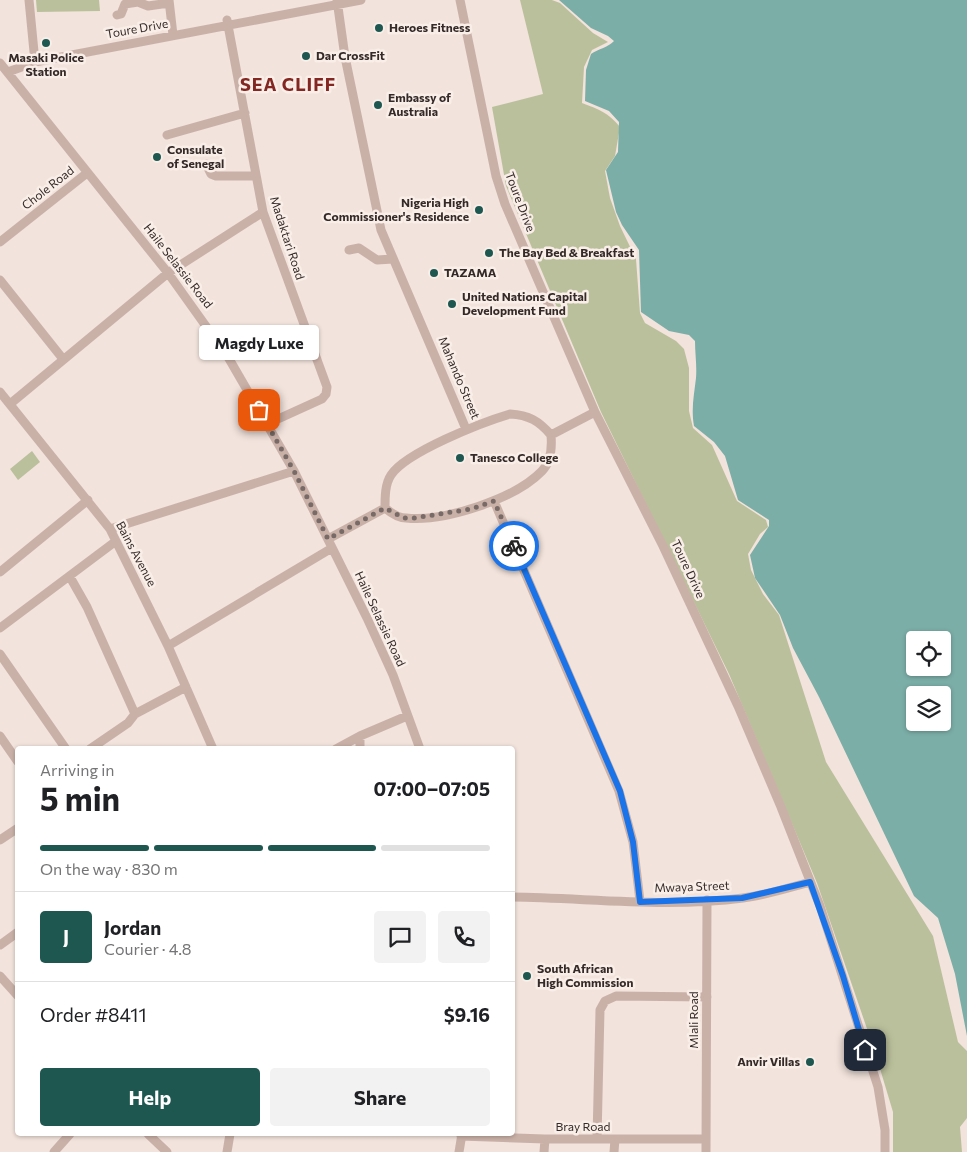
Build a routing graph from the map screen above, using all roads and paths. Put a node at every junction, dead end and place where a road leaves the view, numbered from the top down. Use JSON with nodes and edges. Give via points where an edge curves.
{"nodes":[{"id":1,"x":29,"y":0,"type":"edge"},
{"id":2,"x":361,"y":0,"type":"edge"},
{"id":3,"x":460,"y":0,"type":"edge"},
{"id":4,"x":169,"y":1,"type":"edge"},
{"id":5,"x":337,"y":2,"type":"edge"},
{"id":6,"x":117,"y":15,"type":"dead end"},
{"id":7,"x":228,"y":23,"type":"junction"},
{"id":8,"x":172,"y":35,"type":"junction"},
{"id":9,"x":35,"y":62,"type":"junction"},
{"id":10,"x":0,"y":63,"type":"edge"},
{"id":11,"x":8,"y":72,"type":"junction"},
{"id":12,"x":244,"y":113,"type":"junction"},
{"id":13,"x":167,"y":135,"type":"dead end"},
{"id":14,"x":206,"y":164,"type":"dead end"},
{"id":15,"x":87,"y":173,"type":"junction"},
{"id":16,"x":256,"y":176,"type":"junction"},
{"id":17,"x":263,"y":212,"type":"junction"},
{"id":18,"x":0,"y":242,"type":"edge"},
{"id":19,"x":349,"y":250,"type":"dead end"},
{"id":20,"x":393,"y":259,"type":"junction"},
{"id":21,"x":168,"y":273,"type":"junction"},
{"id":22,"x":0,"y":280,"type":"edge"},
{"id":23,"x":63,"y":359,"type":"junction"},
{"id":24,"x":0,"y":392,"type":"edge"},
{"id":25,"x":10,"y":404,"type":"junction"},
{"id":26,"x":596,"y":412,"type":"junction"},
{"id":27,"x":267,"y":424,"type":"junction"},
{"id":28,"x":466,"y":429,"type":"junction"},
{"id":29,"x":551,"y":435,"type":"junction"},
{"id":30,"x":294,"y":471,"type":"junction"},
{"id":31,"x":88,"y":500,"type":"junction"},
{"id":32,"x":494,"y":501,"type":"junction"},
{"id":33,"x":385,"y":508,"type":"junction"},
{"id":34,"x":110,"y":529,"type":"junction"},
{"id":35,"x":116,"y":541,"type":"junction"},
{"id":36,"x":330,"y":543,"type":"junction"},
{"id":37,"x":0,"y":572,"type":"edge"},
{"id":38,"x":70,"y":577,"type":"junction"},
{"id":39,"x":0,"y":628,"type":"edge"},
{"id":40,"x":168,"y":646,"type":"junction"},
{"id":41,"x":0,"y":654,"type":"edge"},
{"id":42,"x":186,"y":688,"type":"junction"},
{"id":43,"x":135,"y":714,"type":"junction"},
{"id":44,"x":407,"y":716,"type":"junction"},
{"id":45,"x":0,"y":736,"type":"edge"},
{"id":46,"x":360,"y":736,"type":"junction"},
{"id":47,"x":64,"y":746,"type":"edge"},
{"id":48,"x":94,"y":746,"type":"edge"},
{"id":49,"x":212,"y":746,"type":"edge"},
{"id":50,"x":342,"y":746,"type":"edge"},
{"id":51,"x":360,"y":746,"type":"edge"},
{"id":52,"x":419,"y":746,"type":"edge"},
{"id":53,"x":15,"y":758,"type":"edge"},
{"id":54,"x":15,"y":830,"type":"edge"},
{"id":55,"x":0,"y":840,"type":"edge"},
{"id":56,"x":810,"y":882,"type":"junction"},
{"id":57,"x":515,"y":897,"type":"edge"},
{"id":58,"x":707,"y":900,"type":"junction"},
{"id":59,"x":640,"y":902,"type":"junction"},
{"id":60,"x":15,"y":934,"type":"edge"},
{"id":61,"x":0,"y":945,"type":"edge"},
{"id":62,"x":0,"y":976,"type":"edge"},
{"id":63,"x":15,"y":993,"type":"edge"},
{"id":64,"x":707,"y":997,"type":"junction"},
{"id":65,"x":68,"y":1136,"type":"edge"},
{"id":66,"x":150,"y":1136,"type":"edge"},
{"id":67,"x":230,"y":1136,"type":"edge"},
{"id":68,"x":462,"y":1136,"type":"edge"},
{"id":69,"x":482,"y":1136,"type":"edge"},
{"id":70,"x":544,"y":1139,"type":"junction"},
{"id":71,"x":597,"y":1139,"type":"junction"},
{"id":72,"x":615,"y":1139,"type":"junction"},
{"id":73,"x":705,"y":1139,"type":"junction"},
{"id":74,"x":54,"y":1152,"type":"edge"},
{"id":75,"x":167,"y":1152,"type":"edge"},
{"id":76,"x":227,"y":1152,"type":"edge"},
{"id":77,"x":459,"y":1152,"type":"edge"},
{"id":78,"x":544,"y":1152,"type":"edge"},
{"id":79,"x":614,"y":1152,"type":"edge"},
{"id":80,"x":706,"y":1152,"type":"edge"},
{"id":81,"x":885,"y":1152,"type":"edge"}],
"edges":[{"from":1,"to":9,"type":"street"},
{"from":2,"to":5,"type":"street","name":"Toure Drive"},
{"from":3,"to":26,"type":"street","name":"Toure Drive","via":[[496,176],[505,204]]},
{"from":4,"to":6,"type":"street","via":[[148,6],[130,2],[123,5],[121,14]]},
{"from":4,"to":8,"type":"street"},
{"from":5,"to":7,"type":"street","name":"Toure Drive"},
{"from":5,"to":20,"type":"street","name":"Mahando Street","via":[[377,214]]},
{"from":7,"to":8,"type":"street","name":"Toure Drive"},
{"from":7,"to":12,"type":"street","name":"Madaktari Road"},
{"from":8,"to":9,"type":"street","name":"Toure Drive"},
{"from":9,"to":11,"type":"street","name":"Toure Drive"},
{"from":10,"to":11,"type":"street","name":"Haile Selassie Road"},
{"from":11,"to":15,"type":"street","name":"Haile Selassie Road"},
{"from":12,"to":13,"type":"street"},
{"from":12,"to":16,"type":"street","name":"Madaktari Road"},
{"from":14,"to":16,"type":"street","via":[[211,174],[216,176]]},
{"from":15,"to":18,"type":"street","name":"Chole Road"},
{"from":15,"to":21,"type":"street","name":"Haile Selassie Road"},
{"from":16,"to":17,"type":"street","name":"Madaktari Road"},
{"from":17,"to":21,"type":"street"},
{"from":17,"to":27,"type":"street","name":"Madaktari Road","via":[[327,390],[322,399]]},
{"from":19,"to":20,"type":"street","via":[[359,248],[377,260]]},
{"from":20,"to":28,"type":"street","name":"Mahando Street"},
{"from":21,"to":23,"type":"street"},
{"from":21,"to":27,"type":"street","name":"Haile Selassie Road","via":[[225,352]]},
{"from":22,"to":23,"type":"street"},
{"from":23,"to":25,"type":"street"},
{"from":24,"to":25,"type":"street","name":"Bains Avenue"},
{"from":25,"to":31,"type":"street","name":"Bains Avenue"},
{"from":26,"to":29,"type":"street"},
{"from":26,"to":56,"type":"street","name":"Toure Drive","via":[[738,706]]},
{"from":27,"to":30,"type":"street","name":"Haile Selassie Road"},
{"from":28,"to":29,"type":"street","name":"Mahando Street","via":[[510,414],[522,414],[538,421]]},
{"from":28,"to":33,"type":"street","via":[[392,474],[386,488]]},
{"from":29,"to":32,"type":"street","via":[[551,451],[543,470]]},
{"from":30,"to":34,"type":"street"},
{"from":30,"to":36,"type":"street","name":"Haile Selassie Road"},
{"from":31,"to":34,"type":"street","name":"Bains Avenue"},
{"from":31,"to":37,"type":"street"},
{"from":32,"to":33,"type":"street","via":[[471,509],[414,518],[404,518]]},
{"from":32,"to":59,"type":"street","via":[[620,791],[633,842]]},
{"from":33,"to":36,"type":"street"},
{"from":34,"to":35,"type":"street","name":"Bains Avenue"},
{"from":35,"to":38,"type":"street"},
{"from":35,"to":40,"type":"street","name":"Bains Avenue"},
{"from":36,"to":40,"type":"street"},
{"from":36,"to":44,"type":"street","name":"Haile Selassie Road","via":[[386,658]]},
{"from":38,"to":39,"type":"street"},
{"from":38,"to":43,"type":"street","via":[[87,606]]},
{"from":40,"to":42,"type":"street","name":"Bains Avenue"},
{"from":41,"to":47,"type":"street"},
{"from":42,"to":43,"type":"street"},
{"from":42,"to":49,"type":"street","name":"Bains Avenue"},
{"from":43,"to":48,"type":"street","via":[[128,723]]},
{"from":44,"to":46,"type":"street"},
{"from":44,"to":52,"type":"street","name":"Haile Selassie Road"},
{"from":45,"to":53,"type":"street"},
{"from":46,"to":50,"type":"street"},
{"from":46,"to":51,"type":"street"},
{"from":54,"to":55,"type":"street"},
{"from":56,"to":58,"type":"street","name":"Mwaya Street","via":[[742,898]]},
{"from":56,"to":81,"type":"street","name":"Toure Drive","via":[[878,1087]]},
{"from":57,"to":59,"type":"street","name":"Mwaya Street"},
{"from":58,"to":59,"type":"street","name":"Mwaya Street"},
{"from":58,"to":64,"type":"street","name":"Mlali Road"},
{"from":60,"to":61,"type":"street"},
{"from":62,"to":63,"type":"street"},
{"from":64,"to":71,"type":"street","via":[[616,996],[606,1001],[600,1010]]},
{"from":64,"to":73,"type":"street","name":"Mlali Road"},
{"from":65,"to":74,"type":"street"},
{"from":66,"to":75,"type":"street"},
{"from":67,"to":76,"type":"street"},
{"from":68,"to":77,"type":"street"},
{"from":69,"to":70,"type":"street","name":"Bray Road"},
{"from":70,"to":71,"type":"street","name":"Bray Road"},
{"from":70,"to":78,"type":"street"},
{"from":71,"to":72,"type":"street","name":"Bray Road"},
{"from":72,"to":73,"type":"street","name":"Bray Road"},
{"from":72,"to":79,"type":"street"},
{"from":73,"to":80,"type":"street","name":"Mlali Road"}]}
